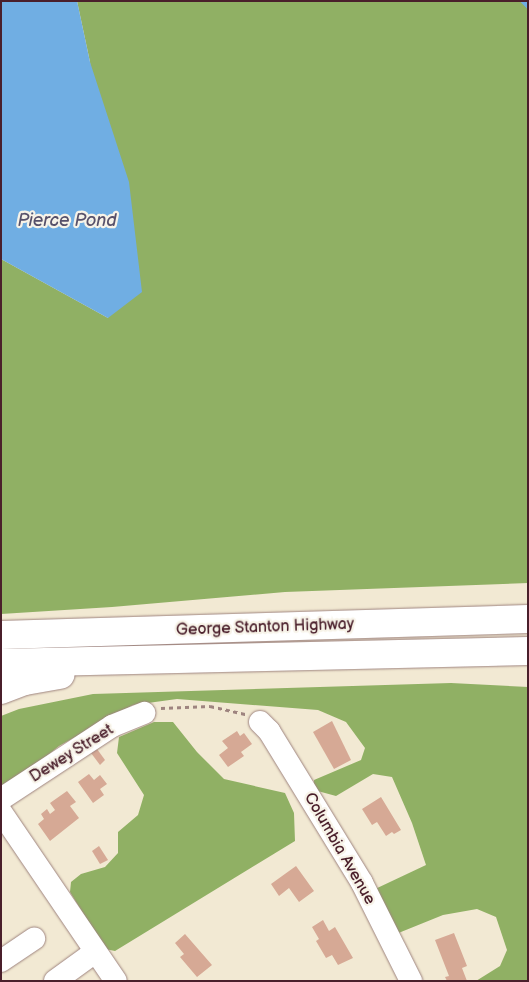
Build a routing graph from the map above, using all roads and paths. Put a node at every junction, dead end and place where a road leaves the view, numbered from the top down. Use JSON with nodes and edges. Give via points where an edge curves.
{"nodes":[{"id":1,"x":528,"y":619,"type":"edge"},
{"id":2,"x":1,"y":635,"type":"edge"},
{"id":3,"x":528,"y":651,"type":"edge"},
{"id":4,"x":232,"y":657,"type":"junction"},
{"id":5,"x":1,"y":663,"type":"edge"},
{"id":6,"x":1,"y":690,"type":"edge"},
{"id":7,"x":145,"y":713,"type":"joint"},
{"id":8,"x":260,"y":722,"type":"joint"},
{"id":9,"x":1,"y":799,"type":"edge"},
{"id":10,"x":1,"y":812,"type":"edge"},
{"id":11,"x":34,"y":939,"type":"dead end"},
{"id":12,"x":95,"y":952,"type":"junction"},
{"id":13,"x":1,"y":961,"type":"edge"},
{"id":14,"x":55,"y":981,"type":"edge"},
{"id":15,"x":116,"y":981,"type":"edge"},
{"id":16,"x":410,"y":981,"type":"edge"}],
"edges":[{"from":1,"to":2,"type":"highway","name":"George Stanton Highway"},
{"from":3,"to":4,"type":"highway","name":"George Stanton Highway"},
{"from":4,"to":5,"type":"highway","name":"George Stanton Highway"},
{"from":4,"to":6,"type":"highway","via":[[46,676]]},
{"from":7,"to":8,"type":"path","via":[[170,706],[218,707],[237,710]]},
{"from":7,"to":9,"type":"street","name":"Dewey Street","via":[[112,726]]},
{"from":8,"to":16,"type":"street","name":"Columbia Avenue","via":[[269,731],[362,884]]},
{"from":10,"to":12,"type":"street"},
{"from":11,"to":13,"type":"street"},
{"from":12,"to":14,"type":"street"},
{"from":12,"to":15,"type":"street"}]}
